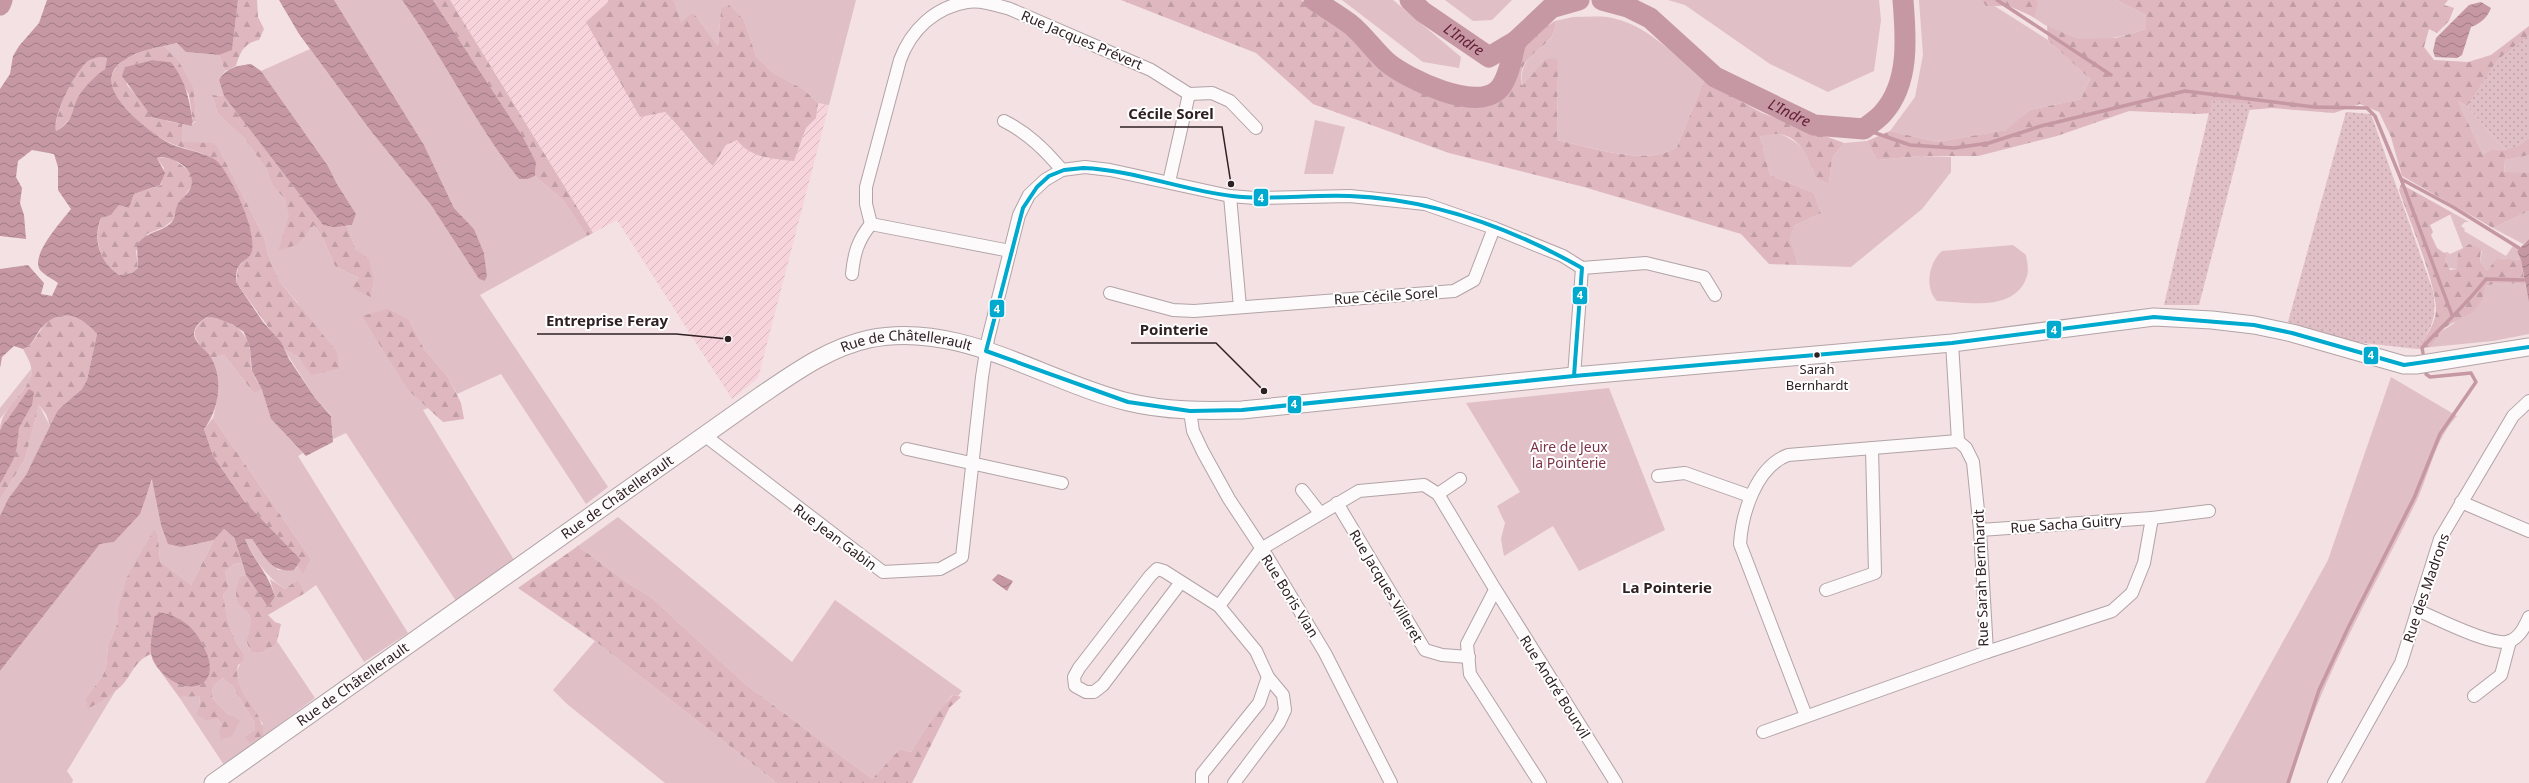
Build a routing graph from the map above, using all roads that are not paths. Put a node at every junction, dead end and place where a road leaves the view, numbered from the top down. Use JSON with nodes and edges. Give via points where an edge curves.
{"nodes":[{"id":1,"x":1189,"y":94,"type":"junction"},
{"id":2,"x":1004,"y":121,"type":"dead end"},
{"id":3,"x":1256,"y":128,"type":"dead end"},
{"id":4,"x":1062,"y":170,"type":"junction"},
{"id":5,"x":1169,"y":182,"type":"junction"},
{"id":6,"x":1230,"y":196,"type":"junction"},
{"id":7,"x":871,"y":224,"type":"junction"},
{"id":8,"x":1494,"y":228,"type":"junction"},
{"id":9,"x":1010,"y":250,"type":"junction"},
{"id":10,"x":1582,"y":268,"type":"junction"},
{"id":11,"x":852,"y":274,"type":"dead end"},
{"id":12,"x":1110,"y":293,"type":"dead end"},
{"id":13,"x":1715,"y":295,"type":"dead end"},
{"id":14,"x":1240,"y":307,"type":"junction"},
{"id":15,"x":1952,"y":343,"type":"junction"},
{"id":16,"x":2529,"y":347,"type":"edge"},
{"id":17,"x":986,"y":351,"type":"junction"},
{"id":18,"x":1574,"y":376,"type":"junction"},
{"id":19,"x":2528,"y":403,"type":"edge"},
{"id":20,"x":1190,"y":411,"type":"junction"},
{"id":21,"x":704,"y":435,"type":"junction"},
{"id":22,"x":1958,"y":441,"type":"junction"},
{"id":23,"x":1872,"y":448,"type":"junction"},
{"id":24,"x":908,"y":449,"type":"dead end"},
{"id":25,"x":972,"y":462,"type":"junction"},
{"id":26,"x":1658,"y":476,"type":"dead end"},
{"id":27,"x":1460,"y":479,"type":"dead end"},
{"id":28,"x":1062,"y":483,"type":"dead end"},
{"id":29,"x":1302,"y":490,"type":"dead end"},
{"id":30,"x":1438,"y":494,"type":"junction"},
{"id":31,"x":1750,"y":496,"type":"junction"},
{"id":32,"x":2461,"y":502,"type":"junction"},
{"id":33,"x":1338,"y":503,"type":"junction"},
{"id":34,"x":2209,"y":511,"type":"dead end"},
{"id":35,"x":1320,"y":513,"type":"junction"},
{"id":36,"x":2152,"y":518,"type":"junction"},
{"id":37,"x":1980,"y":530,"type":"junction"},
{"id":38,"x":2529,"y":531,"type":"edge"},
{"id":39,"x":1261,"y":549,"type":"junction"},
{"id":40,"x":1181,"y":582,"type":"junction"},
{"id":41,"x":1495,"y":590,"type":"junction"},
{"id":42,"x":1826,"y":590,"type":"dead end"},
{"id":43,"x":1219,"y":606,"type":"junction"},
{"id":44,"x":2418,"y":610,"type":"junction"},
{"id":45,"x":2529,"y":617,"type":"edge"},
{"id":46,"x":2510,"y":641,"type":"junction"},
{"id":47,"x":1987,"y":652,"type":"junction"},
{"id":48,"x":1469,"y":657,"type":"junction"},
{"id":49,"x":1268,"y":677,"type":"junction"},
{"id":50,"x":2474,"y":696,"type":"dead end"},
{"id":51,"x":1806,"y":716,"type":"junction"},
{"id":52,"x":1763,"y":732,"type":"dead end"},
{"id":53,"x":213,"y":783,"type":"edge"},
{"id":54,"x":1202,"y":783,"type":"edge"},
{"id":55,"x":1234,"y":783,"type":"edge"},
{"id":56,"x":1391,"y":783,"type":"edge"},
{"id":57,"x":1540,"y":783,"type":"edge"},
{"id":58,"x":1616,"y":783,"type":"edge"},
{"id":59,"x":2334,"y":783,"type":"edge"}],
"edges":[{"from":1,"to":3,"type":"street","via":[[1212,93],[1230,101]]},
{"from":1,"to":5,"type":"street"},
{"from":1,"to":7,"type":"street","name":"Rue Jacques Prévert","via":[[1151,70],[1010,9],[989,3],[967,2],[949,9],[918,27],[907,41],[900,60],[866,187],[866,204]]},
{"from":2,"to":4,"type":"street","via":[[1019,129],[1046,151]]},
{"from":4,"to":5,"type":"street","via":[[1085,167]]},
{"from":4,"to":9,"type":"street","name":"Rue Jean Gabin","via":[[1044,180],[1029,195],[1019,215]]},
{"from":5,"to":6,"type":"street"},
{"from":6,"to":8,"type":"street","via":[[1350,196],[1389,199],[1425,204]]},
{"from":6,"to":14,"type":"street"},
{"from":7,"to":9,"type":"street"},
{"from":7,"to":11,"type":"street","via":[[860,237],[854,253]]},
{"from":8,"to":10,"type":"street","via":[[1563,256]]},
{"from":8,"to":14,"type":"street","name":"Rue Cécile Sorel","via":[[1474,280],[1454,291]]},
{"from":9,"to":17,"type":"street","name":"Rue Jean Gabin"},
{"from":10,"to":13,"type":"street","via":[[1646,263],[1704,277]]},
{"from":10,"to":18,"type":"street"},
{"from":12,"to":14,"type":"street","name":"Rue Cécile Sorel","via":[[1173,310]]},
{"from":15,"to":16,"type":"main road","name":"Rue de Châtellerault","via":[[2154,317],[2205,319],[2254,325],[2416,365]]},
{"from":15,"to":18,"type":"main road","name":"Rue de Châtellerault"},
{"from":15,"to":22,"type":"street"},
{"from":17,"to":20,"type":"main road","name":"Rue de Châtellerault","via":[[1128,402]]},
{"from":17,"to":21,"type":"main road","name":"Rue de Châtellerault","via":[[921,336],[870,339],[845,346],[798,371]]},
{"from":17,"to":25,"type":"street","name":"Rue Jean Gabin"},
{"from":18,"to":20,"type":"main road","name":"Rue de Châtellerault","via":[[1242,410]]},
{"from":19,"to":32,"type":"street","name":"Rue des Madrons","via":[[2513,416]]},
{"from":20,"to":39,"type":"street","name":"Rue Boris Vian","via":[[1193,431]]},
{"from":21,"to":25,"type":"street","name":"Rue Jean Gabin","via":[[883,572],[940,569],[962,557]]},
{"from":21,"to":53,"type":"main road","name":"Rue de Châtellerault"},
{"from":22,"to":23,"type":"street"},
{"from":22,"to":37,"type":"street","name":"Rue Sarah Bernhardt","via":[[1966,448],[1973,462]]},
{"from":23,"to":31,"type":"street","via":[[1788,455],[1776,459]]},
{"from":23,"to":42,"type":"street","via":[[1875,573]]},
{"from":24,"to":25,"type":"street"},
{"from":25,"to":28,"type":"street"},
{"from":26,"to":31,"type":"street","via":[[1686,473]]},
{"from":27,"to":30,"type":"street"},
{"from":29,"to":35,"type":"street"},
{"from":30,"to":33,"type":"street","via":[[1424,485],[1366,490],[1359,491]]},
{"from":30,"to":41,"type":"street","name":"Rue André Bourvil"},
{"from":31,"to":51,"type":"street","via":[[1742,524],[1740,544]]},
{"from":32,"to":38,"type":"street"},
{"from":32,"to":44,"type":"street","name":"Rue des Madrons","via":[[2440,539]]},
{"from":33,"to":35,"type":"street"},
{"from":33,"to":48,"type":"street","name":"Rue Jacques Villeret","via":[[1425,650],[1442,655]]},
{"from":34,"to":36,"type":"street","name":"Rue Sacha Guitry"},
{"from":35,"to":39,"type":"street"},
{"from":36,"to":37,"type":"street","name":"Rue Sacha Guitry"},
{"from":36,"to":47,"type":"street","via":[[2144,563],[2132,593],[2112,611]]},
{"from":37,"to":47,"type":"street","name":"Rue Sarah Bernhardt"},
{"from":39,"to":43,"type":"street"},
{"from":39,"to":56,"type":"street","name":"Rue Boris Vian","via":[[1325,653]]},
{"from":40,"to":40,"type":"street","via":[[1157,569],[1079,668],[1074,677],[1075,686],[1086,692],[1094,692],[1103,685]]},
{"from":40,"to":43,"type":"street"},
{"from":41,"to":48,"type":"street","via":[[1467,644]]},
{"from":41,"to":58,"type":"street","name":"Rue André Bourvil"},
{"from":43,"to":49,"type":"street","via":[[1256,651]]},
{"from":44,"to":46,"type":"street","via":[[2493,641]]},
{"from":44,"to":59,"type":"street","name":"Rue des Madrons","via":[[2401,663]]},
{"from":45,"to":46,"type":"street","via":[[2522,632]]},
{"from":46,"to":50,"type":"street","via":[[2501,675]]},
{"from":47,"to":51,"type":"street","name":"Rue Sarah Bernhardt"},
{"from":48,"to":57,"type":"street","via":[[1470,674]]},
{"from":49,"to":54,"type":"street","via":[[1259,703],[1202,774]]},
{"from":49,"to":55,"type":"street","via":[[1283,695],[1284,710],[1279,723]]},
{"from":51,"to":52,"type":"street","name":"Rue Sarah Bernhardt"}]}
